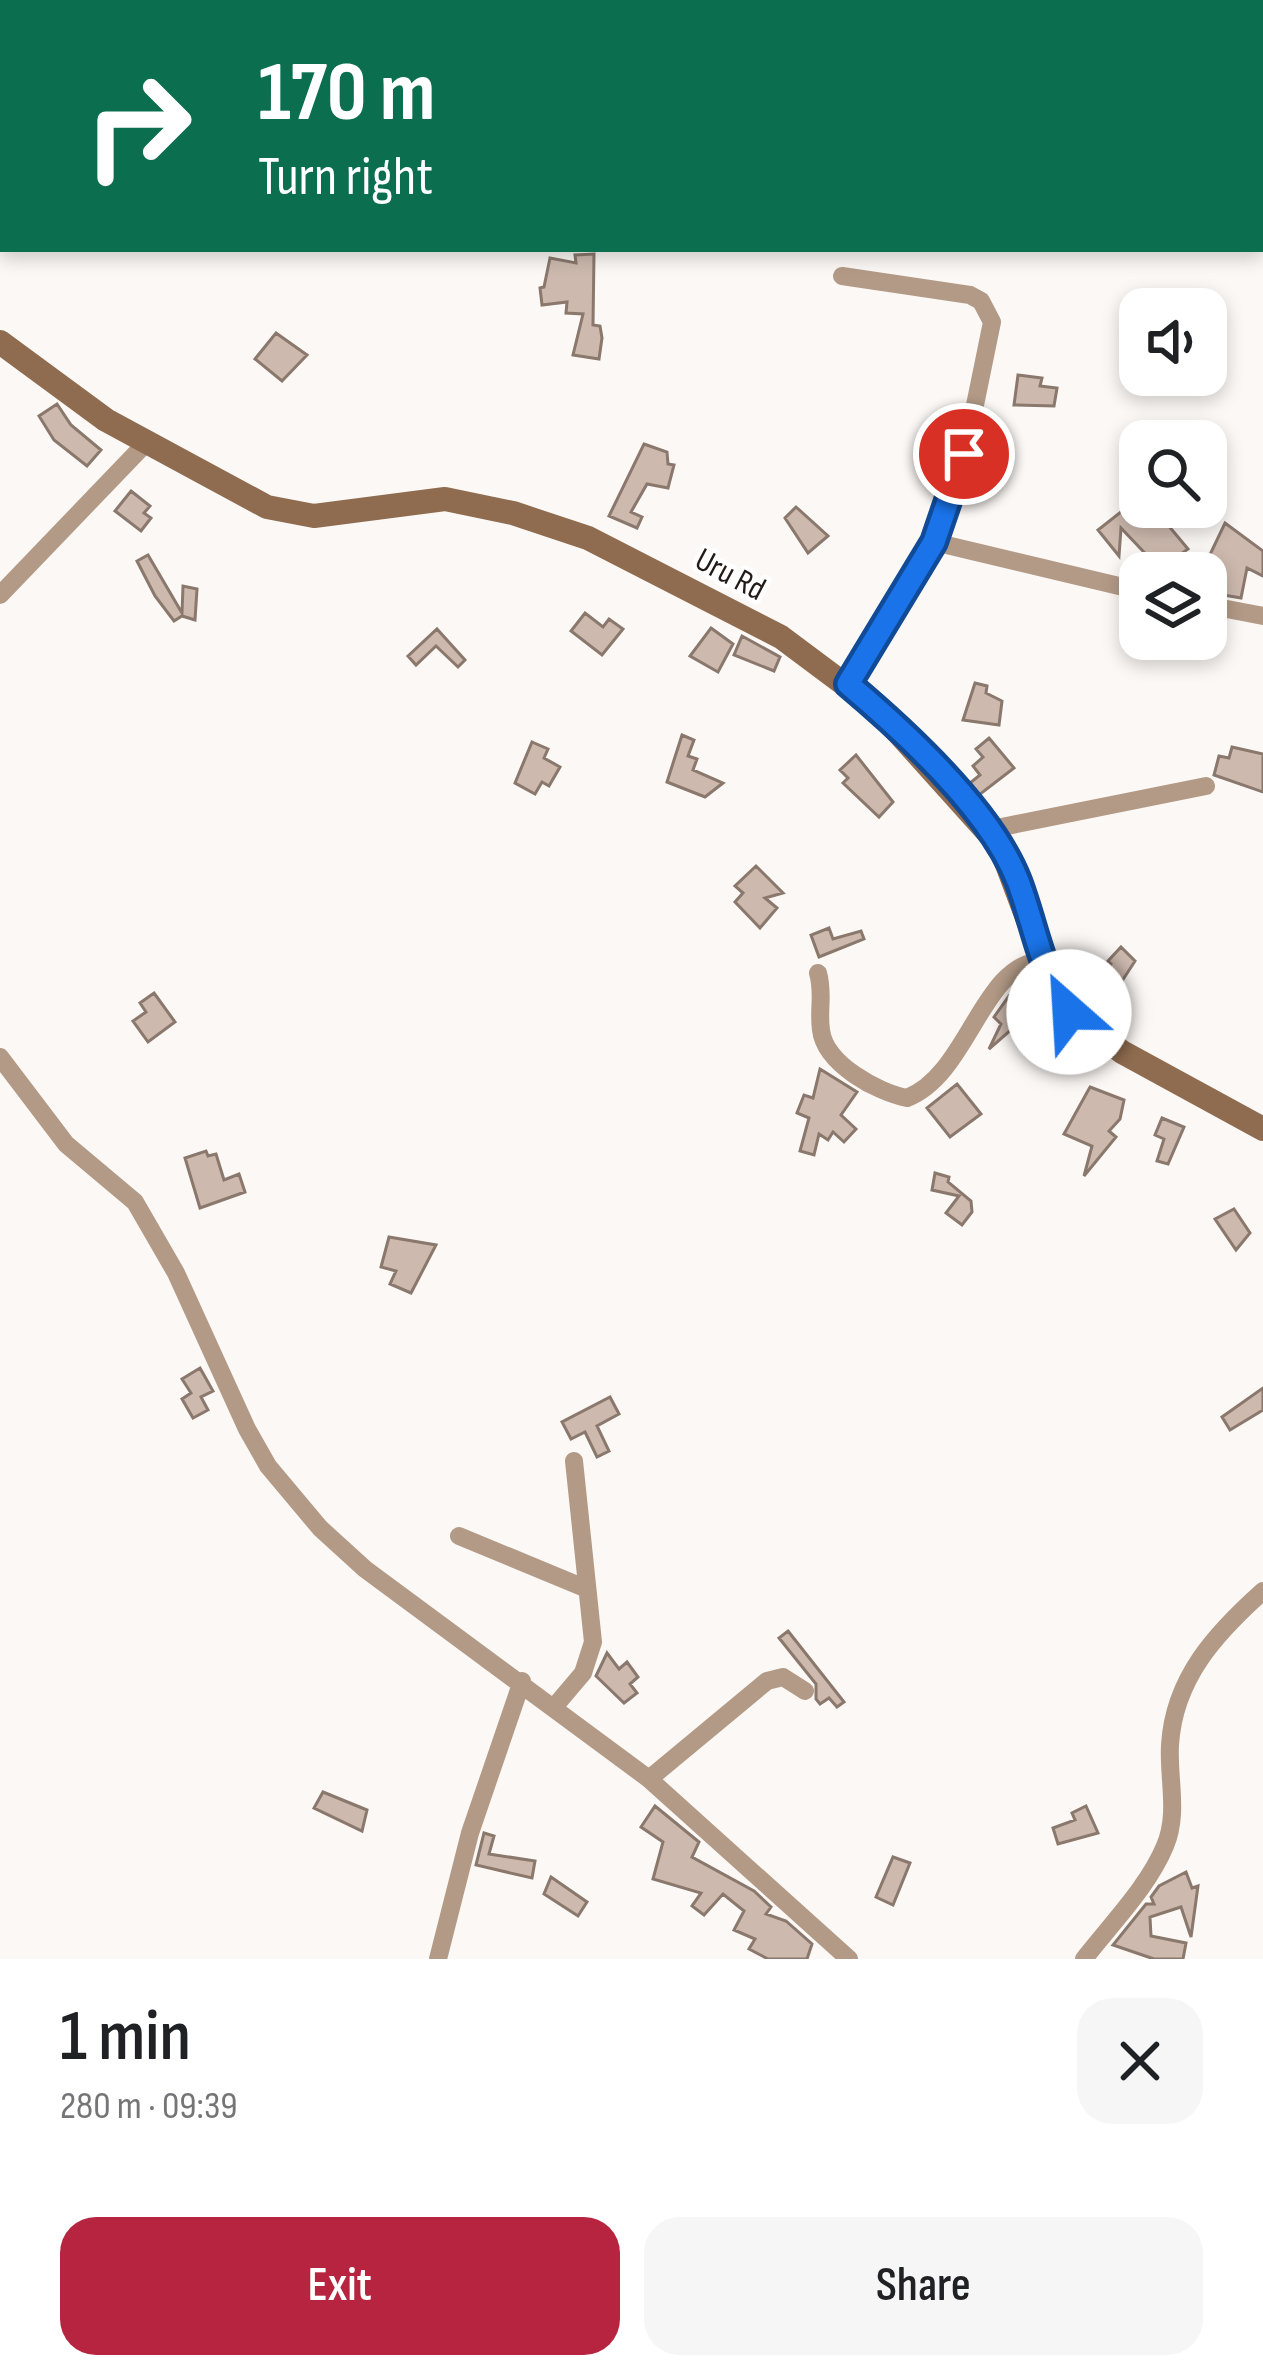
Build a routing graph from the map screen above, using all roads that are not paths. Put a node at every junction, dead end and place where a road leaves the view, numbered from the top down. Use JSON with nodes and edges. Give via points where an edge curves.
{"nodes":[{"id":1,"x":842,"y":276,"type":"dead end"},
{"id":2,"x":0,"y":342,"type":"edge"},
{"id":3,"x":146,"y":443,"type":"junction"},
{"id":4,"x":934,"y":542,"type":"junction"},
{"id":5,"x":1119,"y":586,"type":"edge"},
{"id":6,"x":0,"y":595,"type":"edge"},
{"id":7,"x":1227,"y":609,"type":"edge"},
{"id":8,"x":1263,"y":616,"type":"edge"},
{"id":9,"x":848,"y":684,"type":"junction"},
{"id":10,"x":1206,"y":786,"type":"dead end"},
{"id":11,"x":987,"y":830,"type":"junction"},
{"id":12,"x":1043,"y":961,"type":"junction"},
{"id":13,"x":818,"y":974,"type":"dead end"},
{"id":14,"x":0,"y":1057,"type":"edge"},
{"id":15,"x":1263,"y":1129,"type":"edge"},
{"id":16,"x":574,"y":1460,"type":"dead end"},
{"id":17,"x":459,"y":1536,"type":"dead end"},
{"id":18,"x":587,"y":1589,"type":"junction"},
{"id":19,"x":1263,"y":1591,"type":"edge"},
{"id":20,"x":522,"y":1681,"type":"junction"},
{"id":21,"x":805,"y":1691,"type":"dead end"},
{"id":22,"x":556,"y":1706,"type":"junction"},
{"id":23,"x":649,"y":1779,"type":"junction"},
{"id":24,"x":438,"y":1959,"type":"edge"},
{"id":25,"x":849,"y":1959,"type":"edge"},
{"id":26,"x":1084,"y":1959,"type":"edge"}],
"edges":[{"from":1,"to":4,"type":"street","via":[[970,295],[992,322],[964,454]]},
{"from":2,"to":3,"type":"street","name":"Uru Rd"},
{"from":3,"to":6,"type":"street"},
{"from":3,"to":9,"type":"street","name":"Uru Rd","via":[[267,507],[314,516],[445,500],[588,538],[761,626]]},
{"from":4,"to":5,"type":"street"},
{"from":4,"to":9,"type":"street"},
{"from":7,"to":8,"type":"street"},
{"from":9,"to":11,"type":"street","name":"Uru Rd"},
{"from":10,"to":11,"type":"street"},
{"from":11,"to":12,"type":"street","name":"Uru Rd","via":[[1017,880]]},
{"from":12,"to":13,"type":"street","via":[[1008,974],[944,1073],[907,1098],[877,1087],[827,1046]]},
{"from":12,"to":15,"type":"street","name":"Uru Rd","via":[[1082,1024]]},
{"from":14,"to":20,"type":"street","via":[[66,1144],[135,1202],[247,1429],[295,1501],[364,1569]]},
{"from":16,"to":18,"type":"street"},
{"from":17,"to":18,"type":"street"},
{"from":18,"to":22,"type":"street","via":[[594,1623],[588,1660]]},
{"from":19,"to":26,"type":"street","via":[[1188,1676],[1170,1745],[1166,1846]]},
{"from":20,"to":22,"type":"street"},
{"from":20,"to":24,"type":"street"},
{"from":21,"to":23,"type":"street","via":[[783,1677],[767,1681]]},
{"from":22,"to":23,"type":"street"},
{"from":23,"to":25,"type":"street"}]}
